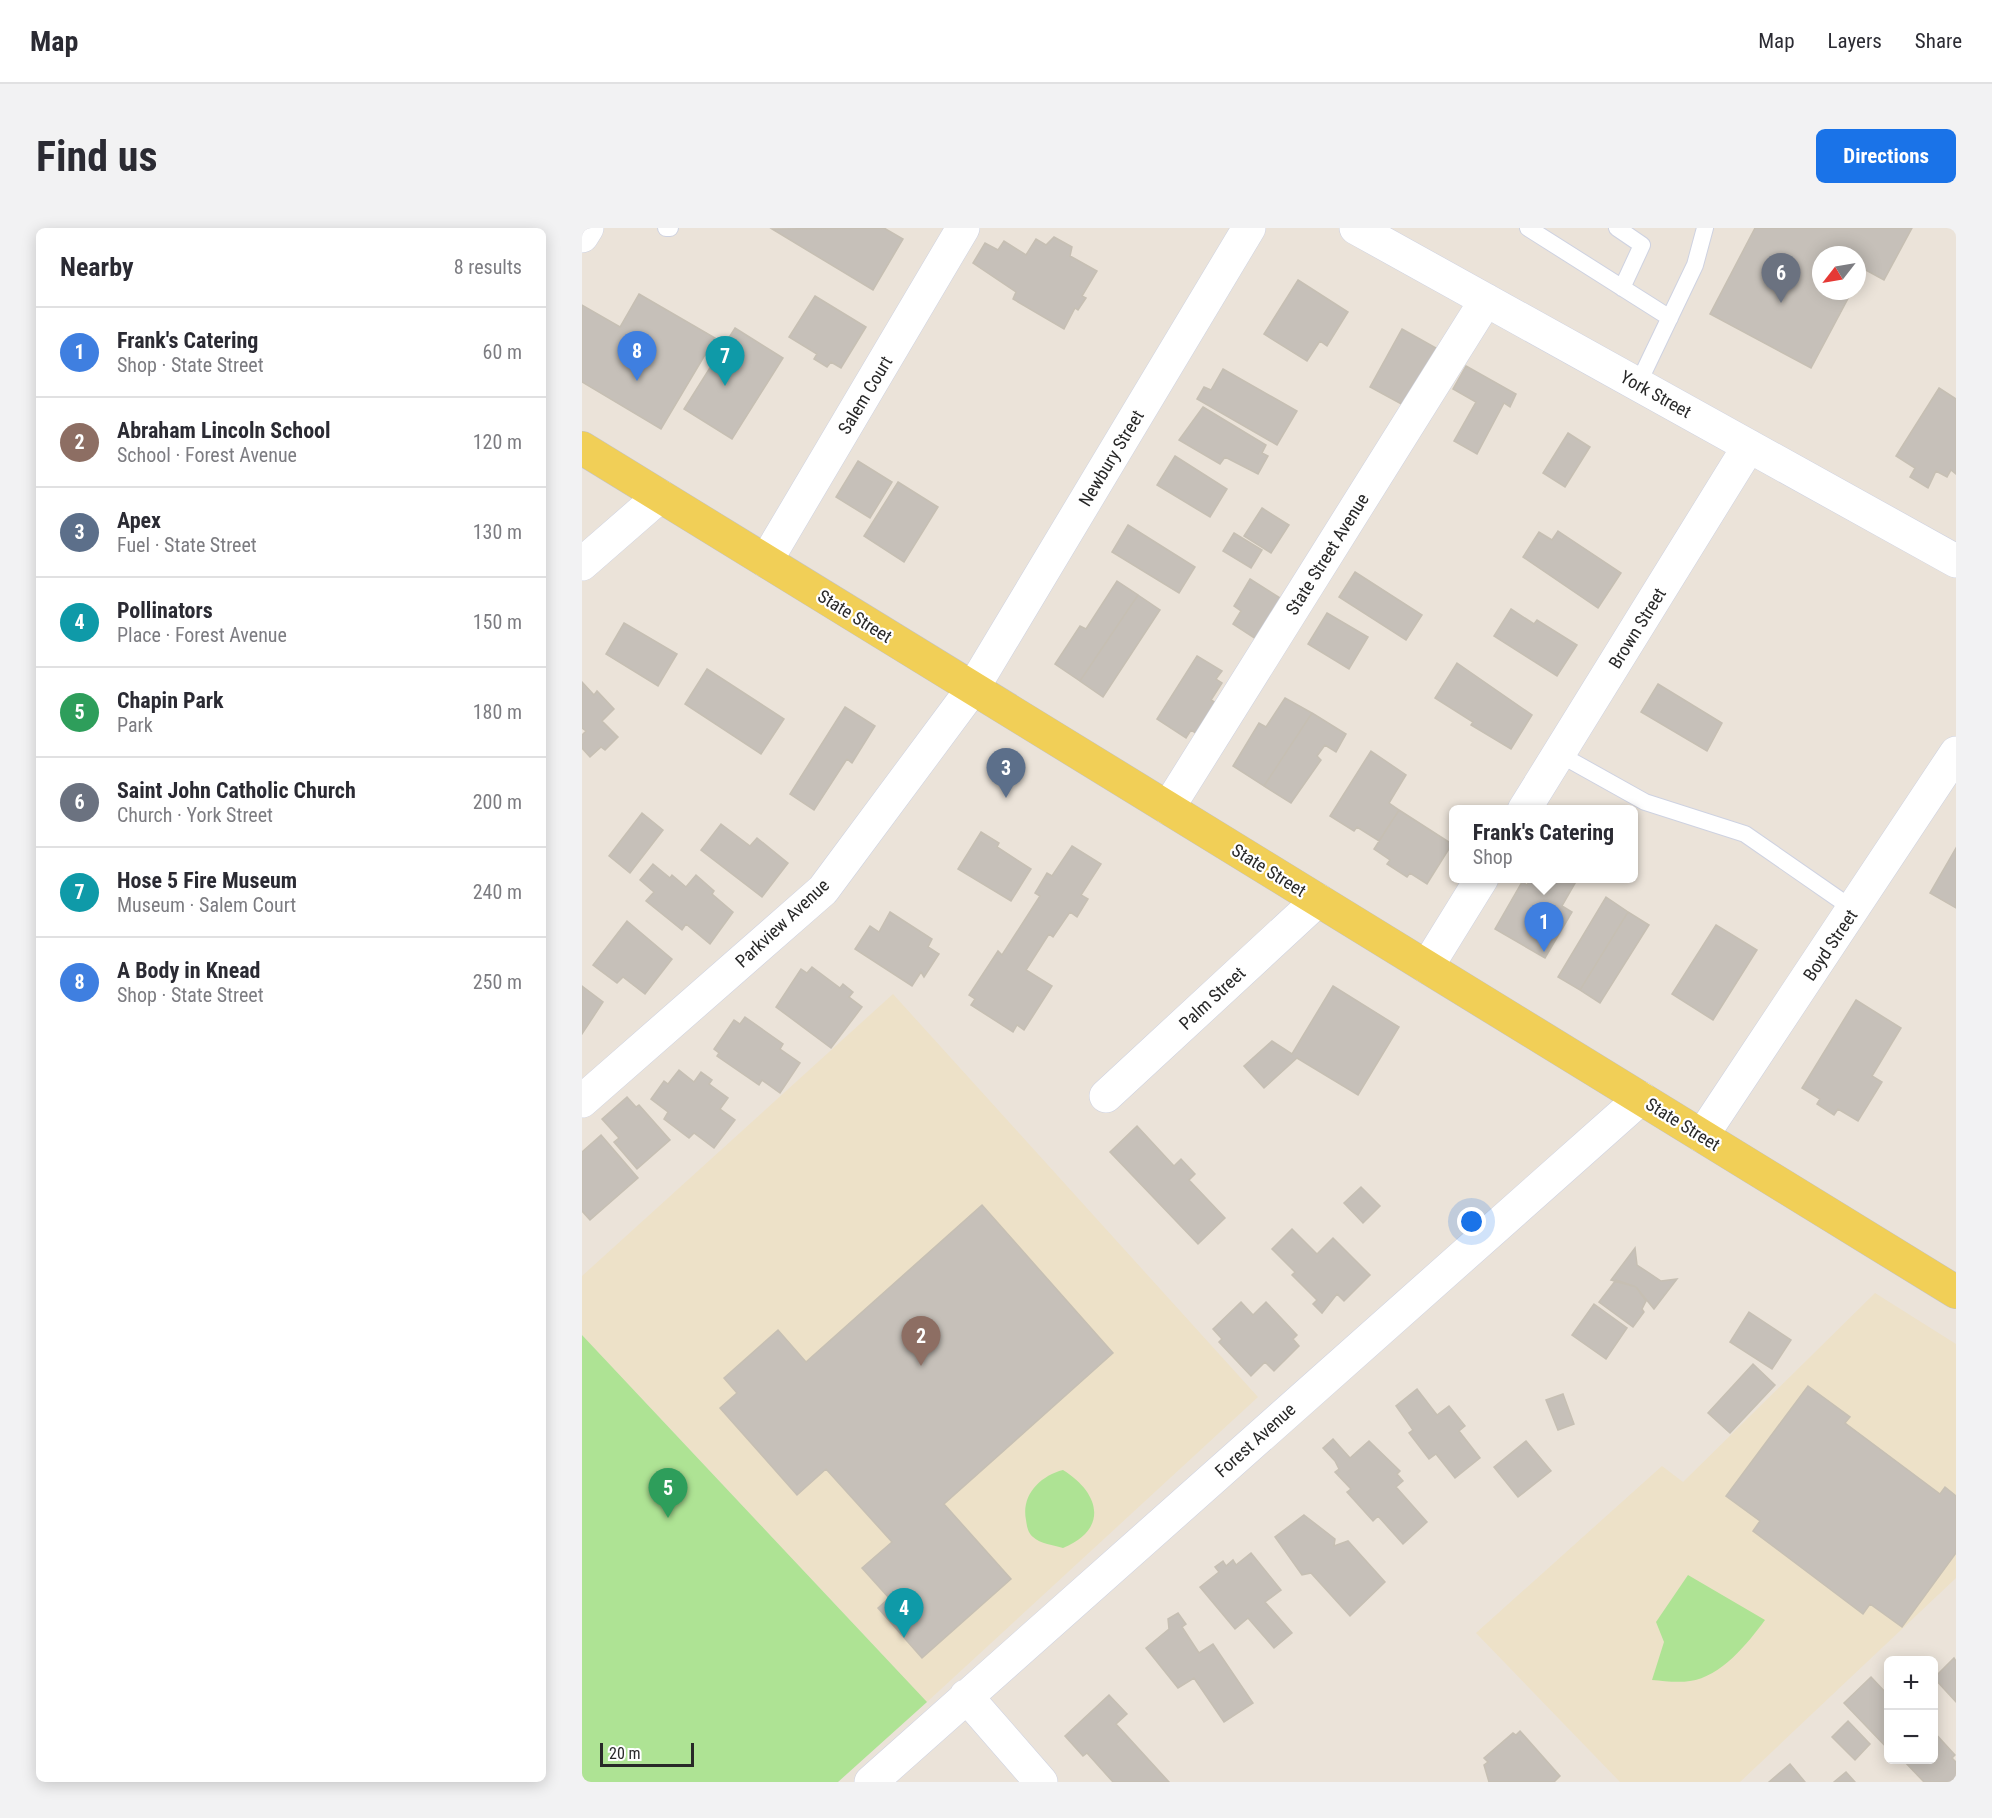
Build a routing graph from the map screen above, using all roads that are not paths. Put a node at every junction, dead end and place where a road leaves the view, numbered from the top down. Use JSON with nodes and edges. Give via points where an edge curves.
{"nodes":[{"id":1,"x":587,"y":228,"type":"edge"},
{"id":2,"x":666,"y":228,"type":"edge"},
{"id":3,"x":670,"y":228,"type":"edge"},
{"id":4,"x":963,"y":228,"type":"edge"},
{"id":5,"x":1249,"y":228,"type":"edge"},
{"id":6,"x":1356,"y":228,"type":"edge"},
{"id":7,"x":1527,"y":228,"type":"edge"},
{"id":8,"x":1617,"y":228,"type":"edge"},
{"id":9,"x":1705,"y":228,"type":"edge"},
{"id":10,"x":582,"y":236,"type":"edge"},
{"id":11,"x":1622,"y":288,"type":"junction"},
{"id":12,"x":1486,"y":300,"type":"junction"},
{"id":13,"x":1670,"y":318,"type":"junction"},
{"id":14,"x":1638,"y":384,"type":"junction"},
{"id":15,"x":1749,"y":446,"type":"junction"},
{"id":16,"x":582,"y":448,"type":"edge"},
{"id":17,"x":660,"y":496,"type":"junction"},
{"id":18,"x":766,"y":561,"type":"junction"},
{"id":19,"x":1956,"y":561,"type":"edge"},
{"id":20,"x":582,"y":564,"type":"edge"},
{"id":21,"x":973,"y":688,"type":"junction"},
{"id":22,"x":1956,"y":753,"type":"edge"},
{"id":23,"x":1559,"y":754,"type":"junction"},
{"id":24,"x":1527,"y":805,"type":"edge"},
{"id":25,"x":1168,"y":808,"type":"junction"},
{"id":26,"x":1480,"y":883,"type":"edge"},
{"id":27,"x":1318,"y":900,"type":"junction"},
{"id":28,"x":1853,"y":909,"type":"junction"},
{"id":29,"x":1427,"y":967,"type":"junction"},
{"id":30,"x":1106,"y":1096,"type":"dead end"},
{"id":31,"x":1641,"y":1098,"type":"junction"},
{"id":32,"x":582,"y":1101,"type":"edge"},
{"id":33,"x":1702,"y":1136,"type":"junction"},
{"id":34,"x":1956,"y":1292,"type":"edge"},
{"id":35,"x":966,"y":1696,"type":"junction"},
{"id":36,"x":871,"y":1782,"type":"edge"},
{"id":37,"x":1041,"y":1782,"type":"edge"}],
"edges":[{"from":1,"to":10,"type":"street"},
{"from":2,"to":3,"type":"lane"},
{"from":4,"to":18,"type":"street","name":"Salem Court"},
{"from":5,"to":21,"type":"street","name":"Newbury Street"},
{"from":6,"to":12,"type":"street","name":"York Street"},
{"from":7,"to":11,"type":"lane"},
{"from":8,"to":11,"type":"lane","via":[[1642,245]]},
{"from":9,"to":13,"type":"lane","via":[[1695,265]]},
{"from":11,"to":13,"type":"lane"},
{"from":12,"to":14,"type":"street","name":"York Street"},
{"from":12,"to":25,"type":"street","name":"State Street Avenue"},
{"from":13,"to":14,"type":"lane"},
{"from":14,"to":15,"type":"street","name":"York Street"},
{"from":15,"to":19,"type":"street","name":"York Street"},
{"from":15,"to":23,"type":"street","name":"Brown Street"},
{"from":16,"to":17,"type":"main road","name":"State Street"},
{"from":17,"to":18,"type":"main road","name":"State Street"},
{"from":17,"to":20,"type":"street"},
{"from":18,"to":21,"type":"main road","name":"State Street"},
{"from":21,"to":25,"type":"main road","name":"State Street"},
{"from":21,"to":32,"type":"street","name":"Parkview Avenue","via":[[823,890]]},
{"from":22,"to":28,"type":"street","name":"Boyd Street"},
{"from":23,"to":24,"type":"street","name":"Brown Street"},
{"from":23,"to":28,"type":"lane","via":[[1645,802],[1745,834]]},
{"from":25,"to":27,"type":"main road","name":"State Street"},
{"from":26,"to":29,"type":"street"},
{"from":27,"to":29,"type":"main road","name":"State Street"},
{"from":27,"to":30,"type":"street","name":"Palm Street"},
{"from":28,"to":33,"type":"street","name":"Boyd Street"},
{"from":29,"to":31,"type":"main road","name":"State Street"},
{"from":31,"to":33,"type":"main road","name":"State Street"},
{"from":31,"to":35,"type":"street","name":"Forest Avenue"},
{"from":33,"to":34,"type":"main road","name":"State Street"},
{"from":35,"to":36,"type":"street","name":"Forest Avenue"},
{"from":35,"to":37,"type":"street"}]}
